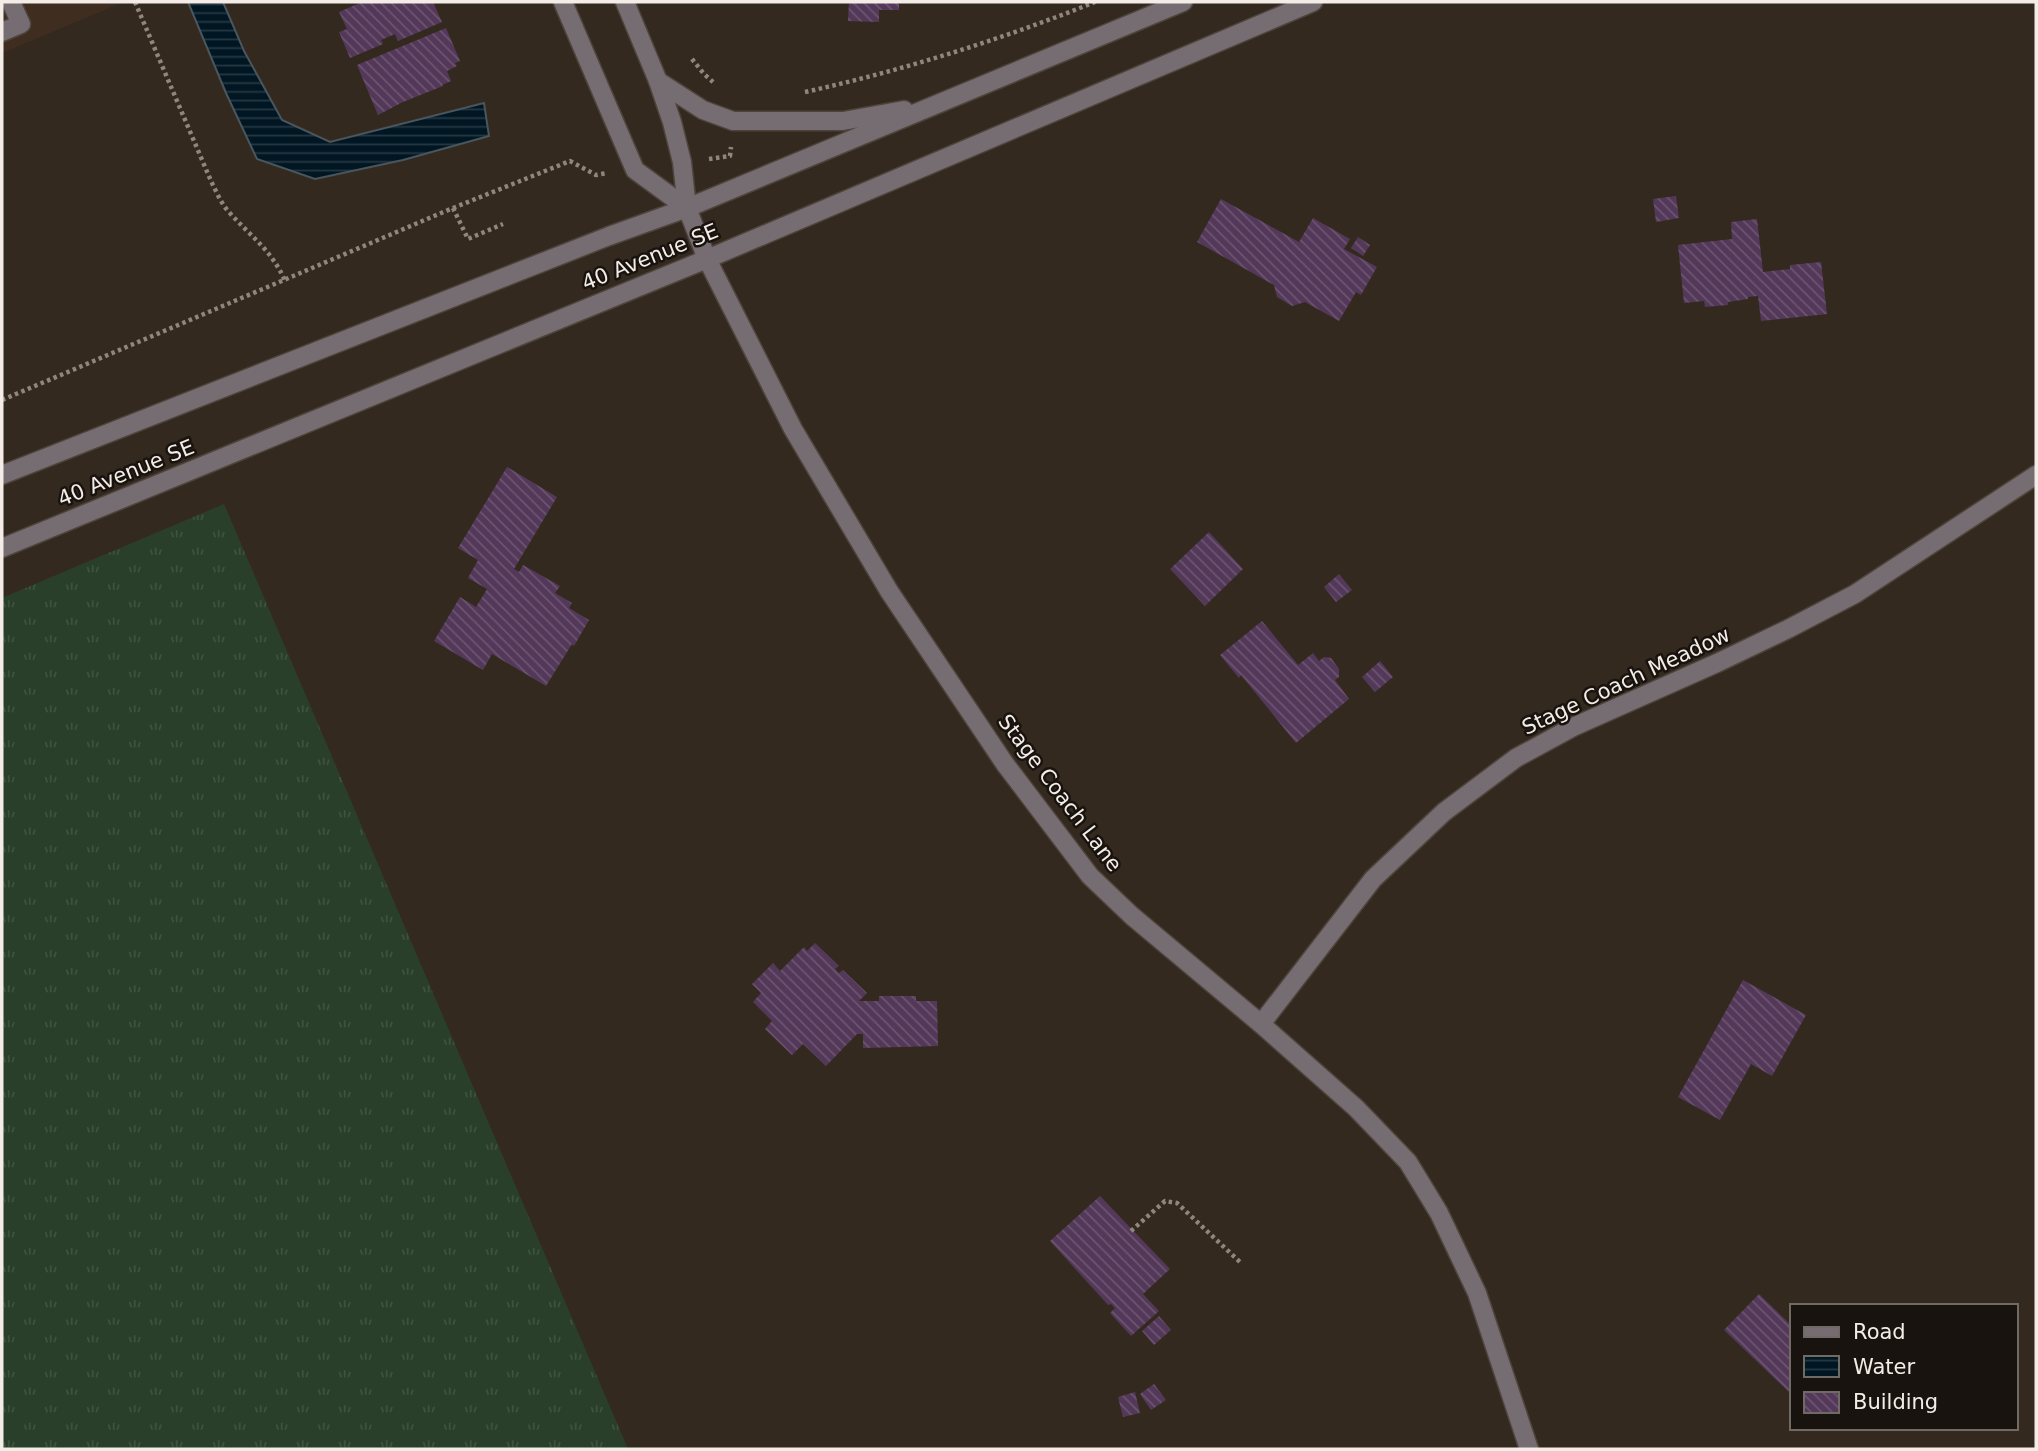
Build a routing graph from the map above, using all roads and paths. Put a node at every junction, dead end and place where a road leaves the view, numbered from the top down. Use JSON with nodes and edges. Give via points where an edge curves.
{"nodes":[{"id":1,"x":11,"y":2,"type":"edge"},
{"id":2,"x":135,"y":2,"type":"edge"},
{"id":3,"x":564,"y":2,"type":"edge"},
{"id":4,"x":625,"y":2,"type":"edge"},
{"id":5,"x":1094,"y":2,"type":"edge"},
{"id":6,"x":1183,"y":2,"type":"edge"},
{"id":7,"x":1313,"y":2,"type":"edge"},
{"id":8,"x":2,"y":32,"type":"edge"},
{"id":9,"x":692,"y":59,"type":"dead end"},
{"id":10,"x":658,"y":81,"type":"junction"},
{"id":11,"x":718,"y":85,"type":"dead end"},
{"id":12,"x":801,"y":93,"type":"dead end"},
{"id":13,"x":939,"y":104,"type":"junction"},
{"id":14,"x":733,"y":121,"type":"junction"},
{"id":15,"x":682,"y":162,"type":"junction"},
{"id":16,"x":635,"y":170,"type":"junction"},
{"id":17,"x":453,"y":208,"type":"junction"},
{"id":18,"x":687,"y":208,"type":"junction"},
{"id":19,"x":503,"y":224,"type":"dead end"},
{"id":20,"x":707,"y":259,"type":"junction"},
{"id":21,"x":285,"y":281,"type":"junction"},
{"id":22,"x":2,"y":400,"type":"edge"},
{"id":23,"x":2,"y":475,"type":"edge"},
{"id":24,"x":2036,"y":475,"type":"edge"},
{"id":25,"x":2,"y":548,"type":"edge"},
{"id":26,"x":1261,"y":1024,"type":"junction"},
{"id":27,"x":1132,"y":1231,"type":"dead end"},
{"id":28,"x":1240,"y":1262,"type":"dead end"},
{"id":29,"x":1529,"y":1449,"type":"edge"}],
"edges":[{"from":1,"to":8,"type":"street","via":[[21,24]]},
{"from":2,"to":21,"type":"path","via":[[225,208],[269,253]]},
{"from":3,"to":16,"type":"street"},
{"from":4,"to":10,"type":"street","name":"Stage Coach Lane"},
{"from":5,"to":12,"type":"path","via":[[979,46]]},
{"from":6,"to":13,"type":"street","name":"40 Avenue SE"},
{"from":7,"to":20,"type":"street","name":"40 Avenue SE"},
{"from":9,"to":11,"type":"path"},
{"from":10,"to":14,"type":"street","via":[[703,110]]},
{"from":10,"to":15,"type":"street","name":"Stage Coach Lane"},
{"from":13,"to":14,"type":"street","via":[[843,121]]},
{"from":13,"to":18,"type":"street","name":"40 Avenue SE"},
{"from":14,"to":15,"type":"path","via":[[730,156]]},
{"from":15,"to":18,"type":"street","name":"Stage Coach Lane"},
{"from":16,"to":17,"type":"path","via":[[596,175],[570,161]]},
{"from":16,"to":18,"type":"street"},
{"from":17,"to":19,"type":"path","via":[[468,239]]},
{"from":17,"to":21,"type":"path"},
{"from":18,"to":20,"type":"street","name":"Stage Coach Lane"},
{"from":18,"to":23,"type":"street","name":"40 Avenue SE"},
{"from":20,"to":25,"type":"street","name":"40 Avenue SE"},
{"from":20,"to":26,"type":"street","name":"Stage Coach Lane","via":[[793,429],[889,591],[1005,764],[1090,876]]},
{"from":21,"to":22,"type":"path"},
{"from":24,"to":26,"type":"street","name":"Stage Coach Meadow","via":[[1855,594],[1516,758],[1444,812],[1373,879]]},
{"from":26,"to":29,"type":"street","name":"Stage Coach Lane","via":[[1356,1108],[1408,1162],[1439,1213],[1477,1293]]},
{"from":27,"to":28,"type":"path","via":[[1165,1201],[1177,1203]]}]}
